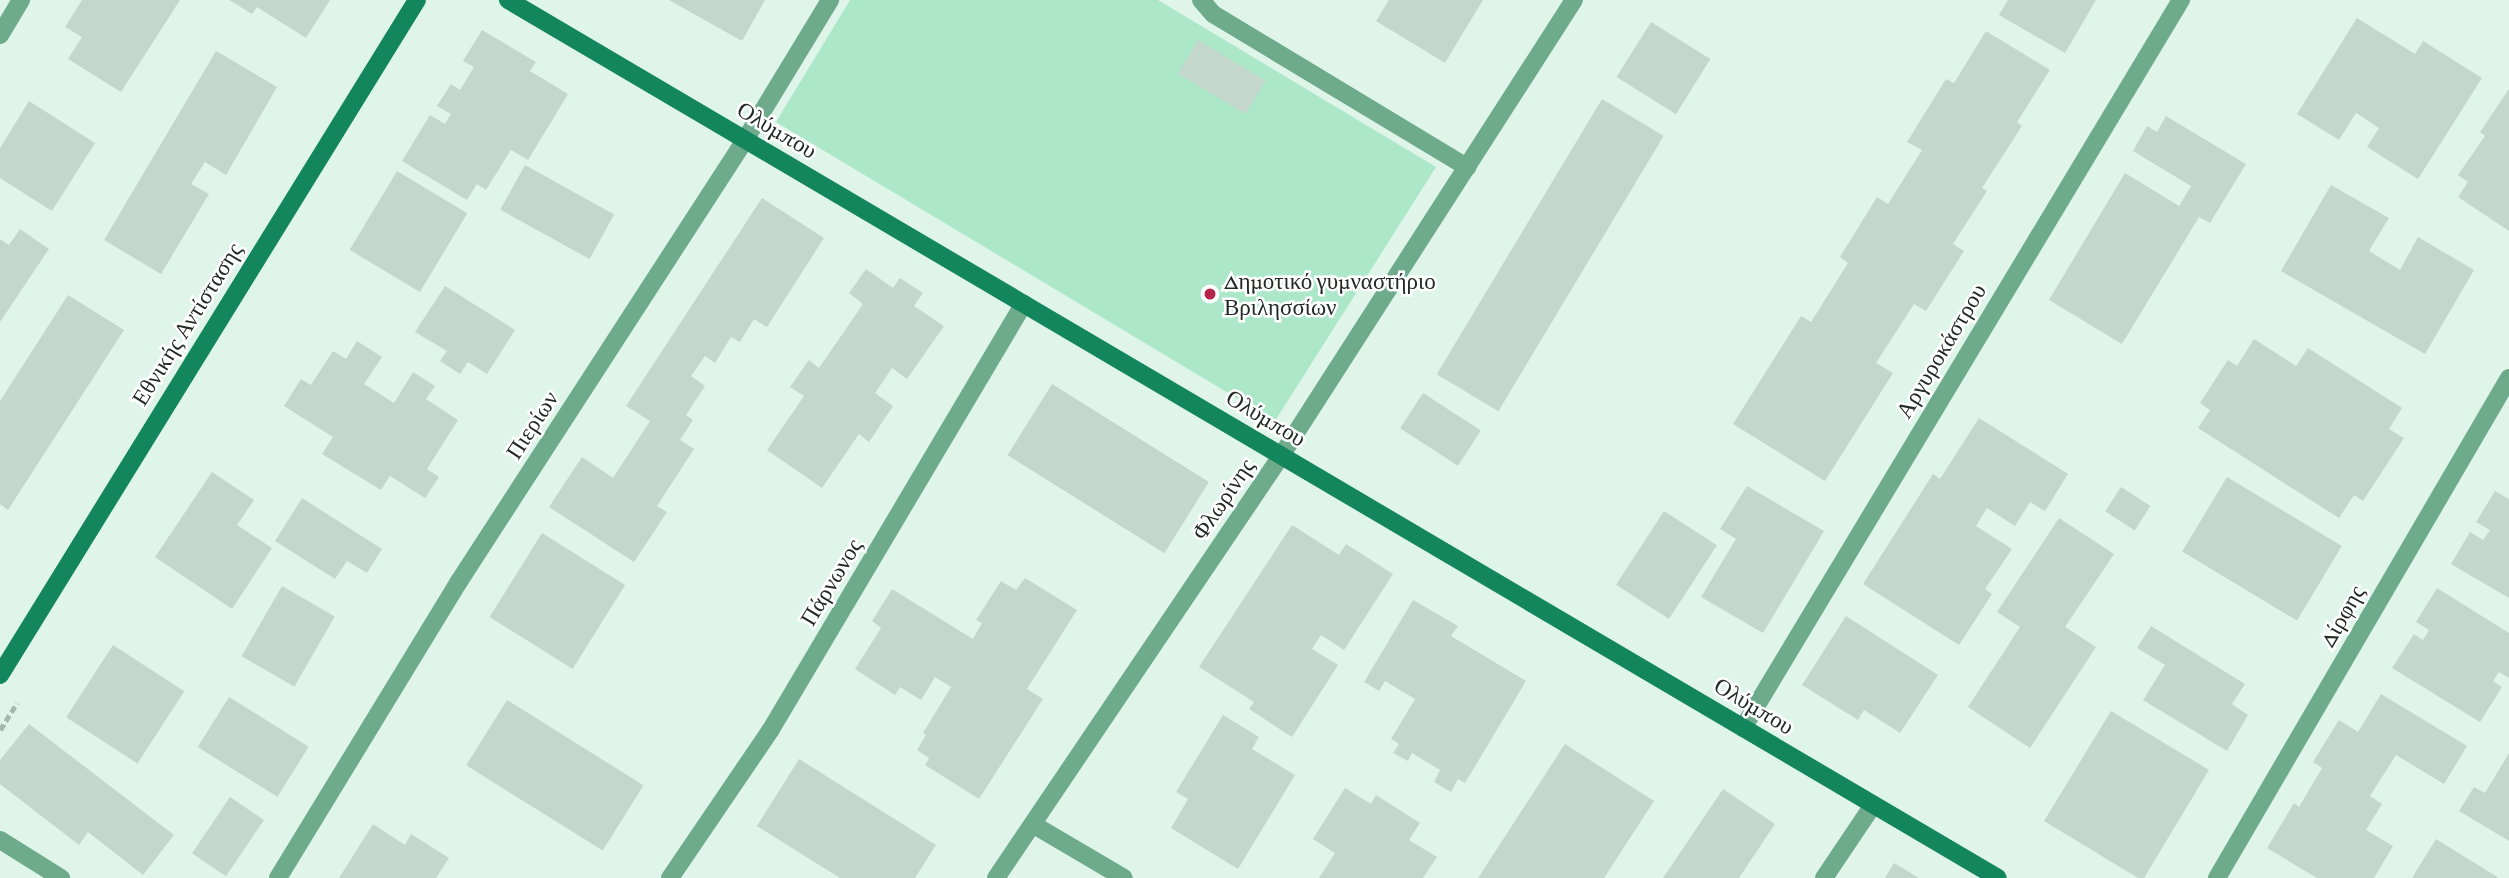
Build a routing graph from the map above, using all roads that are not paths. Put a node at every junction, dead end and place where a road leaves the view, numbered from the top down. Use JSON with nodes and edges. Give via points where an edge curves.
{"nodes":[{"id":1,"x":21,"y":0,"type":"edge"},
{"id":2,"x":416,"y":0,"type":"edge"},
{"id":3,"x":508,"y":0,"type":"edge"},
{"id":4,"x":830,"y":0,"type":"edge"},
{"id":5,"x":1201,"y":0,"type":"edge"},
{"id":6,"x":1574,"y":0,"type":"edge"},
{"id":7,"x":2181,"y":0,"type":"edge"},
{"id":8,"x":0,"y":35,"type":"edge"},
{"id":9,"x":745,"y":140,"type":"junction"},
{"id":10,"x":1467,"y":167,"type":"junction"},
{"id":11,"x":1024,"y":304,"type":"junction"},
{"id":12,"x":2509,"y":378,"type":"edge"},
{"id":13,"x":1281,"y":456,"type":"junction"},
{"id":14,"x":0,"y":675,"type":"edge"},
{"id":15,"x":1743,"y":728,"type":"junction"},
{"id":16,"x":1873,"y":805,"type":"junction"},
{"id":17,"x":1034,"y":825,"type":"junction"},
{"id":18,"x":0,"y":840,"type":"edge"},
{"id":19,"x":61,"y":878,"type":"edge"},
{"id":20,"x":278,"y":878,"type":"edge"},
{"id":21,"x":670,"y":878,"type":"edge"},
{"id":22,"x":996,"y":878,"type":"edge"},
{"id":23,"x":1124,"y":878,"type":"edge"},
{"id":24,"x":1824,"y":878,"type":"edge"},
{"id":25,"x":1998,"y":878,"type":"edge"},
{"id":26,"x":2217,"y":878,"type":"edge"}],
"edges":[{"from":1,"to":8,"type":"street"},
{"from":2,"to":14,"type":"street","name":"Εθνικής Αντίστασης"},
{"from":3,"to":9,"type":"street","name":"Ολύμπου"},
{"from":4,"to":9,"type":"street","name":"Πιερίων"},
{"from":5,"to":10,"type":"street","via":[[1213,14]]},
{"from":6,"to":10,"type":"street","name":"Φλωρίνης"},
{"from":7,"to":15,"type":"street","name":"Αργυροκάστρου"},
{"from":9,"to":11,"type":"street","name":"Ολύμπου"},
{"from":9,"to":20,"type":"street","name":"Πιερίων","via":[[458,583]]},
{"from":10,"to":13,"type":"street","name":"Φλωρίνης"},
{"from":11,"to":13,"type":"street","name":"Ολύμπου"},
{"from":11,"to":21,"type":"street","name":"Πάρνωνος","via":[[770,731]]},
{"from":12,"to":26,"type":"street","name":"Δίρφης"},
{"from":13,"to":15,"type":"street","name":"Ολύμπου"},
{"from":13,"to":17,"type":"street","name":"Φλωρίνης"},
{"from":15,"to":16,"type":"street","name":"Ολύμπου"},
{"from":16,"to":24,"type":"street"},
{"from":16,"to":25,"type":"street","name":"Ολύμπου"},
{"from":17,"to":22,"type":"street","name":"Φλωρίνης"},
{"from":17,"to":23,"type":"street"},
{"from":18,"to":19,"type":"street"}]}
